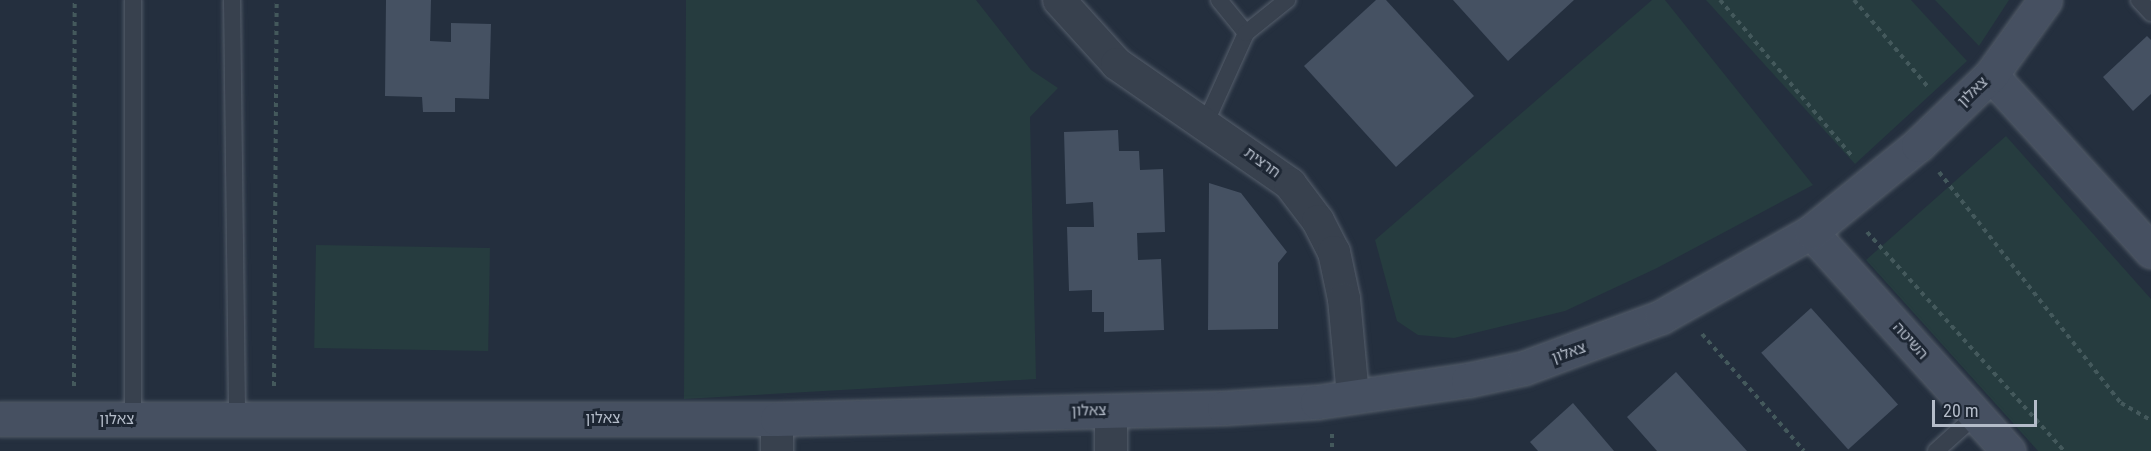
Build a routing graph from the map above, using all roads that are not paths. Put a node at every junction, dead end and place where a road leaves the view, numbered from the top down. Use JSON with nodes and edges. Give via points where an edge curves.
{"nodes":[{"id":1,"x":133,"y":0,"type":"edge"},
{"id":2,"x":232,"y":0,"type":"edge"},
{"id":3,"x":1059,"y":0,"type":"edge"},
{"id":4,"x":1219,"y":0,"type":"edge"},
{"id":5,"x":1287,"y":0,"type":"edge"},
{"id":6,"x":2045,"y":0,"type":"edge"},
{"id":7,"x":2139,"y":0,"type":"edge"},
{"id":8,"x":2151,"y":13,"type":"edge"},
{"id":9,"x":1246,"y":33,"type":"junction"},
{"id":10,"x":1991,"y":75,"type":"junction"},
{"id":11,"x":1205,"y":124,"type":"junction"},
{"id":12,"x":1811,"y":232,"type":"junction"},
{"id":13,"x":2151,"y":251,"type":"edge"},
{"id":14,"x":1353,"y":396,"type":"junction"},
{"id":15,"x":1110,"y":411,"type":"junction"},
{"id":16,"x":1976,"y":415,"type":"junction"},
{"id":17,"x":0,"y":419,"type":"edge"},
{"id":18,"x":237,"y":419,"type":"junction"},
{"id":19,"x":777,"y":419,"type":"junction"},
{"id":20,"x":133,"y":420,"type":"junction"},
{"id":21,"x":777,"y":451,"type":"edge"},
{"id":22,"x":1111,"y":451,"type":"edge"},
{"id":23,"x":1936,"y":451,"type":"edge"},
{"id":24,"x":2008,"y":451,"type":"edge"}],
"edges":[{"from":1,"to":20,"type":"lane"},
{"from":2,"to":18,"type":"lane"},
{"from":3,"to":11,"type":"street","name":"חרצית","via":[[1117,63]]},
{"from":4,"to":9,"type":"lane"},
{"from":5,"to":9,"type":"lane"},
{"from":6,"to":10,"type":"street","name":"צאלון"},
{"from":7,"to":8,"type":"lane"},
{"from":9,"to":11,"type":"lane"},
{"from":10,"to":12,"type":"street","name":"צאלון","via":[[1918,146]]},
{"from":10,"to":13,"type":"street"},
{"from":11,"to":14,"type":"street","name":"חרצית","via":[[1290,184],[1318,221],[1334,252],[1344,299]]},
{"from":12,"to":14,"type":"street","name":"צאלון","via":[[1679,308],[1594,345],[1524,368],[1414,390]]},
{"from":12,"to":16,"type":"street","name":"השיטה"},
{"from":14,"to":15,"type":"street","name":"צאלון","via":[[1224,408]]},
{"from":15,"to":19,"type":"street","name":"צאלון"},
{"from":15,"to":22,"type":"street"},
{"from":16,"to":23,"type":"lane"},
{"from":16,"to":24,"type":"street","name":"השיטה"},
{"from":17,"to":20,"type":"street","name":"צאלון"},
{"from":18,"to":19,"type":"street","name":"צאלון"},
{"from":18,"to":20,"type":"street","name":"צאלון"},
{"from":19,"to":21,"type":"street"}]}
